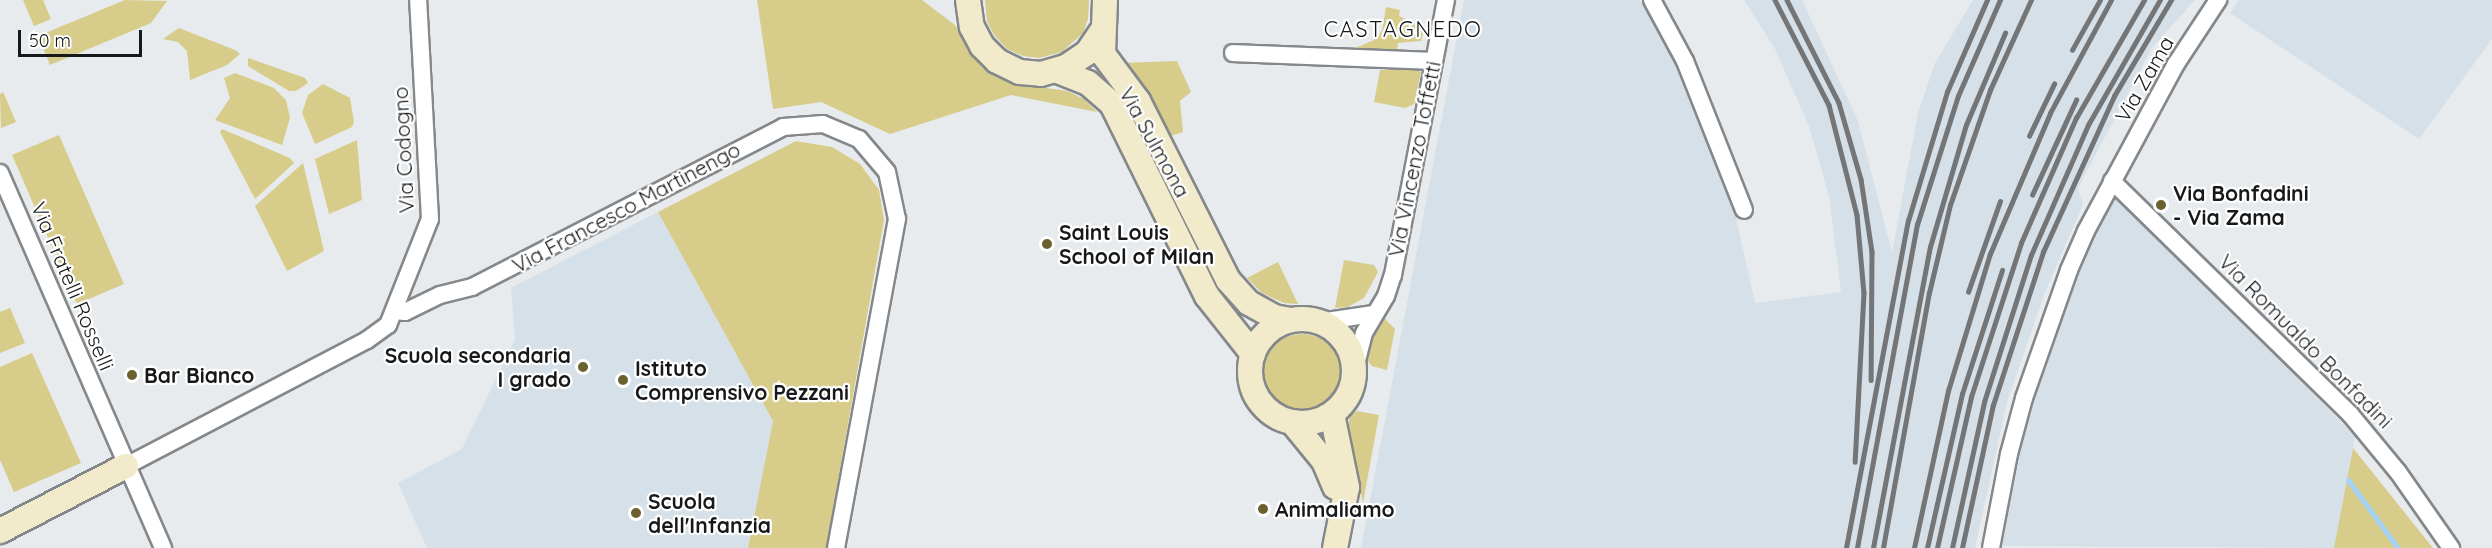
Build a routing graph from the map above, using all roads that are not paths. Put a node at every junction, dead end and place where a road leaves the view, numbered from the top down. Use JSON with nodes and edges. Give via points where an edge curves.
{"nodes":[{"id":1,"x":418,"y":0,"type":"edge"},
{"id":2,"x":947,"y":0,"type":"edge"},
{"id":3,"x":1106,"y":0,"type":"edge"},
{"id":4,"x":1446,"y":0,"type":"edge"},
{"id":5,"x":1652,"y":0,"type":"edge"},
{"id":6,"x":2218,"y":0,"type":"edge"},
{"id":7,"x":969,"y":8,"type":"edge"},
{"id":8,"x":1102,"y":31,"type":"junction"},
{"id":9,"x":1233,"y":53,"type":"dead end"},
{"id":10,"x":1433,"y":61,"type":"junction"},
{"id":11,"x":1058,"y":71,"type":"junction"},
{"id":12,"x":0,"y":173,"type":"edge"},
{"id":13,"x":2112,"y":181,"type":"junction"},
{"id":14,"x":1744,"y":210,"type":"dead end"},
{"id":15,"x":1373,"y":314,"type":"junction"},
{"id":16,"x":391,"y":318,"type":"junction"},
{"id":17,"x":1291,"y":320,"type":"junction"},
{"id":18,"x":1320,"y":322,"type":"junction"},
{"id":19,"x":1253,"y":354,"type":"junction"},
{"id":20,"x":1354,"y":372,"type":"junction"},
{"id":21,"x":1332,"y":414,"type":"junction"},
{"id":22,"x":1292,"y":423,"type":"junction"},
{"id":23,"x":126,"y":466,"type":"junction"},
{"id":24,"x":1340,"y":523,"type":"junction"},
{"id":25,"x":0,"y":531,"type":"edge"},
{"id":26,"x":163,"y":548,"type":"edge"},
{"id":27,"x":836,"y":548,"type":"edge"},
{"id":28,"x":1335,"y":548,"type":"edge"},
{"id":29,"x":1991,"y":548,"type":"edge"},
{"id":30,"x":2451,"y":548,"type":"edge"}],
"edges":[{"from":1,"to":16,"type":"street","name":"Via Codogno","via":[[430,219]]},
{"from":2,"to":7,"type":"street","name":"Via Sulmona"},
{"from":3,"to":8,"type":"street","name":"Via Sulmona"},
{"from":4,"to":10,"type":"street","name":"Via Vincenzo Toffetti"},
{"from":5,"to":14,"type":"street","via":[[1685,61]]},
{"from":6,"to":13,"type":"street","name":"Via Zama","via":[[2176,64]]},
{"from":7,"to":11,"type":"street","name":"Via Sulmona","via":[[979,42],[1000,63],[1028,73]]},
{"from":8,"to":11,"type":"street","name":"Via Sulmona","via":[[1081,59]]},
{"from":8,"to":17,"type":"street","name":"Via Sulmona","via":[[1100,45],[1107,64],[1138,101],[1228,280],[1249,303],[1274,317]]},
{"from":9,"to":10,"type":"street"},
{"from":10,"to":15,"type":"street","name":"Via Vincenzo Toffetti","via":[[1393,275],[1386,296]]},
{"from":11,"to":19,"type":"street","name":"Via Sulmona","via":[[1088,83],[1112,104],[1207,296]]},
{"from":12,"to":23,"type":"street","name":"Via Fratelli Rosselli"},
{"from":13,"to":29,"type":"street","name":"Via Zama","via":[[2069,270],[2024,398]]},
{"from":13,"to":30,"type":"street","name":"Via Romualdo Bonfadini","via":[[2350,414],[2398,472]]},
{"from":15,"to":18,"type":"street"},
{"from":15,"to":20,"type":"street","name":"Via Vincenzo Toffetti"},
{"from":16,"to":23,"type":"street","name":"Via Francesco Martinengo","via":[[367,340]]},
{"from":16,"to":27,"type":"street","name":"Via Francesco Martinengo","via":[[440,296],[472,287],[783,127],[823,124],[860,139],[887,172],[897,219]]},
{"from":17,"to":18,"type":"street"},
{"from":17,"to":19,"type":"street","via":[[1266,334]]},
{"from":18,"to":20,"type":"street","via":[[1343,339],[1351,353]]},
{"from":19,"to":22,"type":"street","via":[[1250,375],[1257,397],[1272,414]]},
{"from":20,"to":21,"type":"street","name":"Via Vincenzo Toffetti","via":[[1348,397]]},
{"from":21,"to":22,"type":"street","via":[[1315,422]]},
{"from":21,"to":24,"type":"street","via":[[1347,487]]},
{"from":22,"to":24,"type":"street","via":[[1331,474]]},
{"from":23,"to":25,"type":"street","name":"Via Francesco Martinengo"},
{"from":23,"to":26,"type":"street","name":"Via Fratelli Rosselli"},
{"from":24,"to":28,"type":"street"}]}
